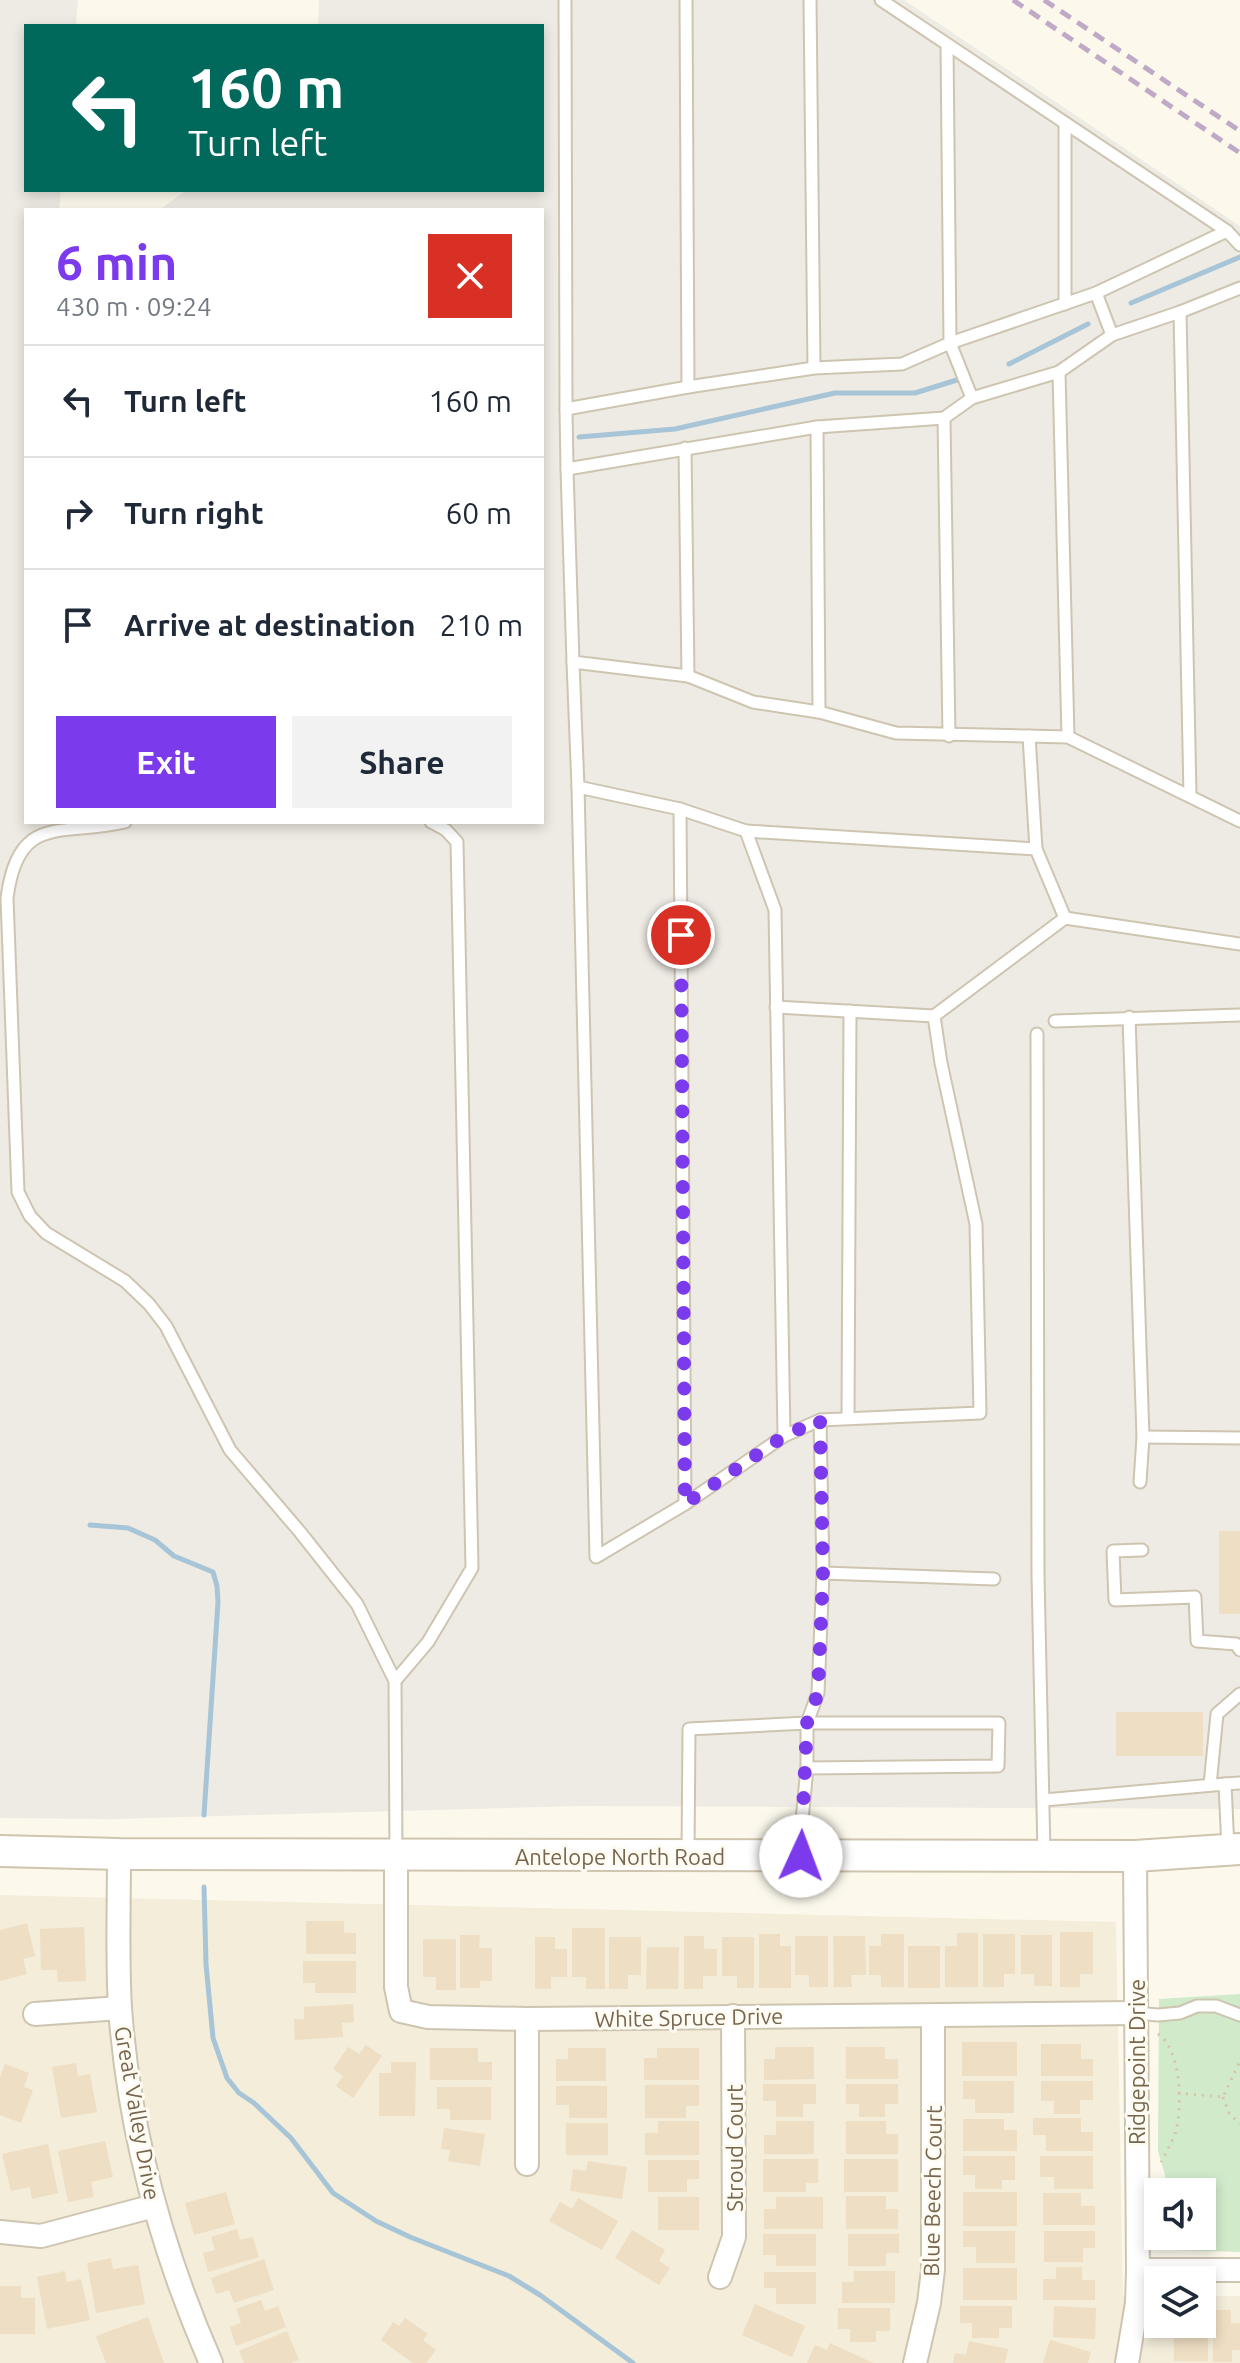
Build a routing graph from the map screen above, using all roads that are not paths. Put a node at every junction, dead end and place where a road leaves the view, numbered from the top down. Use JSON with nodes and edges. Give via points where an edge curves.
{"nodes":[{"id":1,"x":565,"y":0,"type":"edge"},
{"id":2,"x":686,"y":0,"type":"edge"},
{"id":3,"x":810,"y":0,"type":"edge"},
{"id":4,"x":881,"y":0,"type":"edge"},
{"id":5,"x":947,"y":45,"type":"junction"},
{"id":6,"x":1065,"y":123,"type":"junction"},
{"id":7,"x":1227,"y":231,"type":"junction"},
{"id":8,"x":1240,"y":245,"type":"edge"},
{"id":9,"x":1240,"y":288,"type":"edge"},
{"id":10,"x":1096,"y":293,"type":"junction"},
{"id":11,"x":1065,"y":304,"type":"junction"},
{"id":12,"x":1180,"y":312,"type":"junction"},
{"id":13,"x":1112,"y":335,"type":"junction"},
{"id":14,"x":950,"y":343,"type":"junction"},
{"id":15,"x":814,"y":368,"type":"junction"},
{"id":16,"x":1059,"y":372,"type":"junction"},
{"id":17,"x":688,"y":387,"type":"junction"},
{"id":18,"x":972,"y":398,"type":"junction"},
{"id":19,"x":566,"y":409,"type":"junction"},
{"id":20,"x":944,"y":418,"type":"junction"},
{"id":21,"x":817,"y":427,"type":"junction"},
{"id":22,"x":685,"y":448,"type":"junction"},
{"id":23,"x":567,"y":469,"type":"junction"},
{"id":24,"x":573,"y":662,"type":"junction"},
{"id":25,"x":688,"y":676,"type":"junction"},
{"id":26,"x":819,"y":712,"type":"junction"},
{"id":27,"x":949,"y":736,"type":"junction"},
{"id":28,"x":1029,"y":736,"type":"junction"},
{"id":29,"x":1068,"y":737,"type":"junction"},
{"id":30,"x":578,"y":787,"type":"junction"},
{"id":31,"x":1190,"y":795,"type":"junction"},
{"id":32,"x":680,"y":809,"type":"junction"},
{"id":33,"x":1240,"y":821,"type":"edge"},
{"id":34,"x":104,"y":824,"type":"edge"},
{"id":35,"x":435,"y":824,"type":"edge"},
{"id":36,"x":746,"y":831,"type":"junction"},
{"id":37,"x":1036,"y":849,"type":"junction"},
{"id":38,"x":1065,"y":918,"type":"junction"},
{"id":39,"x":1240,"y":944,"type":"edge"},
{"id":40,"x":776,"y":1007,"type":"junction"},
{"id":41,"x":850,"y":1011,"type":"junction"},
{"id":42,"x":1240,"y":1015,"type":"edge"},
{"id":43,"x":934,"y":1016,"type":"junction"},
{"id":44,"x":1129,"y":1017,"type":"junction"},
{"id":45,"x":1055,"y":1021,"type":"dead end"},
{"id":46,"x":1037,"y":1034,"type":"dead end"},
{"id":47,"x":848,"y":1418,"type":"junction"},
{"id":48,"x":820,"y":1420,"type":"junction"},
{"id":49,"x":784,"y":1436,"type":"junction"},
{"id":50,"x":1143,"y":1437,"type":"junction"},
{"id":51,"x":1240,"y":1438,"type":"edge"},
{"id":52,"x":1140,"y":1482,"type":"dead end"},
{"id":53,"x":685,"y":1504,"type":"junction"},
{"id":54,"x":1142,"y":1550,"type":"dead end"},
{"id":55,"x":823,"y":1573,"type":"junction"},
{"id":56,"x":994,"y":1579,"type":"dead end"},
{"id":57,"x":1240,"y":1650,"type":"edge"},
{"id":58,"x":395,"y":1681,"type":"junction"},
{"id":59,"x":1240,"y":1694,"type":"edge"},
{"id":60,"x":807,"y":1723,"type":"junction"},
{"id":61,"x":807,"y":1768,"type":"junction"},
{"id":62,"x":1240,"y":1783,"type":"edge"},
{"id":63,"x":1225,"y":1784,"type":"junction"},
{"id":64,"x":1210,"y":1785,"type":"junction"},
{"id":65,"x":1044,"y":1800,"type":"junction"},
{"id":66,"x":1234,"y":1849,"type":"edge"},
{"id":67,"x":0,"y":1851,"type":"edge"},
{"id":68,"x":119,"y":1854,"type":"junction"},
{"id":69,"x":396,"y":1855,"type":"junction"},
{"id":70,"x":688,"y":1856,"type":"junction"},
{"id":71,"x":801,"y":1856,"type":"junction"},
{"id":72,"x":1044,"y":1856,"type":"junction"},
{"id":73,"x":1135,"y":1856,"type":"junction"},
{"id":74,"x":120,"y":2008,"type":"junction"},
{"id":75,"x":1135,"y":2013,"type":"junction"},
{"id":76,"x":35,"y":2014,"type":"dead end"},
{"id":77,"x":1240,"y":2015,"type":"edge"},
{"id":78,"x":733,"y":2016,"type":"junction"},
{"id":79,"x":933,"y":2016,"type":"junction"},
{"id":80,"x":527,"y":2019,"type":"junction"},
{"id":81,"x":527,"y":2164,"type":"dead end"},
{"id":82,"x":154,"y":2206,"type":"junction"},
{"id":83,"x":0,"y":2232,"type":"edge"},
{"id":84,"x":1138,"y":2270,"type":"junction"},
{"id":85,"x":1240,"y":2270,"type":"edge"},
{"id":86,"x":720,"y":2277,"type":"dead end"},
{"id":87,"x":211,"y":2363,"type":"edge"},
{"id":88,"x":915,"y":2363,"type":"edge"},
{"id":89,"x":1127,"y":2363,"type":"edge"}],
"edges":[{"from":1,"to":19,"type":"lane"},
{"from":2,"to":17,"type":"lane"},
{"from":3,"to":15,"type":"lane"},
{"from":4,"to":5,"type":"lane"},
{"from":5,"to":6,"type":"lane"},
{"from":5,"to":14,"type":"lane"},
{"from":6,"to":7,"type":"lane"},
{"from":6,"to":11,"type":"lane"},
{"from":7,"to":8,"type":"lane"},
{"from":7,"to":10,"type":"lane"},
{"from":9,"to":12,"type":"lane"},
{"from":10,"to":11,"type":"lane"},
{"from":10,"to":13,"type":"lane"},
{"from":11,"to":14,"type":"lane"},
{"from":12,"to":13,"type":"lane"},
{"from":12,"to":31,"type":"lane"},
{"from":13,"to":16,"type":"lane"},
{"from":14,"to":15,"type":"lane","via":[[902,364]]},
{"from":14,"to":18,"type":"lane"},
{"from":15,"to":17,"type":"lane"},
{"from":16,"to":18,"type":"lane"},
{"from":16,"to":29,"type":"lane"},
{"from":17,"to":19,"type":"lane"},
{"from":18,"to":20,"type":"lane"},
{"from":19,"to":23,"type":"lane"},
{"from":20,"to":21,"type":"lane"},
{"from":20,"to":27,"type":"lane"},
{"from":21,"to":22,"type":"lane"},
{"from":21,"to":26,"type":"lane"},
{"from":22,"to":23,"type":"lane"},
{"from":22,"to":25,"type":"lane"},
{"from":23,"to":24,"type":"lane"},
{"from":24,"to":25,"type":"lane"},
{"from":24,"to":30,"type":"lane"},
{"from":25,"to":26,"type":"lane","via":[[753,702]]},
{"from":26,"to":27,"type":"lane","via":[[896,733]]},
{"from":27,"to":28,"type":"lane"},
{"from":28,"to":29,"type":"lane"},
{"from":28,"to":37,"type":"lane"},
{"from":29,"to":31,"type":"lane"},
{"from":30,"to":32,"type":"lane"},
{"from":30,"to":53,"type":"lane","via":[[596,1557]]},
{"from":31,"to":33,"type":"lane"},
{"from":32,"to":36,"type":"lane"},
{"from":32,"to":53,"type":"lane"},
{"from":34,"to":58,"type":"lane","via":[[62,828],[36,838],[19,852],[11,873],[7,898],[18,1192],[46,1233],[125,1281],[166,1326],[230,1450],[357,1604]]},
{"from":35,"to":58,"type":"lane","via":[[457,842],[472,1568],[428,1642]]},
{"from":36,"to":37,"type":"lane"},
{"from":36,"to":40,"type":"lane","via":[[775,910]]},
{"from":37,"to":38,"type":"lane"},
{"from":38,"to":39,"type":"lane"},
{"from":38,"to":43,"type":"lane"},
{"from":40,"to":41,"type":"lane"},
{"from":40,"to":49,"type":"lane"},
{"from":41,"to":43,"type":"lane"},
{"from":41,"to":47,"type":"lane"},
{"from":42,"to":44,"type":"lane"},
{"from":43,"to":47,"type":"lane","via":[[976,1224],[980,1413]]},
{"from":44,"to":45,"type":"lane"},
{"from":44,"to":50,"type":"lane"},
{"from":46,"to":65,"type":"lane"},
{"from":47,"to":48,"type":"lane"},
{"from":48,"to":49,"type":"lane"},
{"from":48,"to":55,"type":"lane"},
{"from":49,"to":53,"type":"lane"},
{"from":50,"to":51,"type":"lane"},
{"from":50,"to":52,"type":"lane"},
{"from":54,"to":57,"type":"lane","via":[[1113,1551],[1115,1600],[1195,1597],[1197,1641],[1236,1644]]},
{"from":55,"to":56,"type":"lane"},
{"from":55,"to":60,"type":"lane","via":[[818,1693]]},
{"from":58,"to":69,"type":"lane"},
{"from":59,"to":64,"type":"lane","via":[[1217,1714]]},
{"from":60,"to":61,"type":"lane"},
{"from":60,"to":61,"type":"lane","via":[[999,1723],[998,1766]]},
{"from":60,"to":70,"type":"lane","via":[[689,1729]]},
{"from":61,"to":71,"type":"lane"},
{"from":62,"to":63,"type":"lane"},
{"from":63,"to":64,"type":"lane"},
{"from":63,"to":66,"type":"lane"},
{"from":64,"to":65,"type":"lane"},
{"from":65,"to":72,"type":"lane"},
{"from":66,"to":73,"type":"main road","name":"Antelope North Road"},
{"from":67,"to":68,"type":"main road","name":"Antelope North Road"},
{"from":68,"to":69,"type":"main road","name":"Antelope North Road"},
{"from":68,"to":74,"type":"street","name":"Great Valley Drive"},
{"from":69,"to":70,"type":"main road","name":"Antelope North Road"},
{"from":69,"to":80,"type":"street","name":"White Spruce Drive","via":[[396,1987],[401,2011],[428,2017]]},
{"from":70,"to":71,"type":"main road","name":"Antelope North Road"},
{"from":71,"to":72,"type":"main road","name":"Antelope North Road"},
{"from":72,"to":73,"type":"main road","name":"Antelope North Road"},
{"from":73,"to":75,"type":"street","name":"Ridgepoint Drive"},
{"from":74,"to":76,"type":"street"},
{"from":74,"to":82,"type":"street","name":"Great Valley Drive"},
{"from":75,"to":77,"type":"lane","via":[[1216,2006]]},
{"from":75,"to":79,"type":"street","name":"White Spruce Drive"},
{"from":75,"to":84,"type":"street","name":"Ridgepoint Drive"},
{"from":78,"to":79,"type":"street","name":"White Spruce Drive"},
{"from":78,"to":80,"type":"street","name":"White Spruce Drive"},
{"from":78,"to":86,"type":"street","name":"Stroud Court","via":[[734,2237]]},
{"from":79,"to":88,"type":"street","name":"Blue Beech Court","via":[[933,2270]]},
{"from":80,"to":81,"type":"street"},
{"from":82,"to":83,"type":"street","via":[[41,2236]]},
{"from":82,"to":87,"type":"street","name":"Great Valley Drive"},
{"from":84,"to":85,"type":"street"},
{"from":84,"to":89,"type":"street","name":"Ridgepoint Drive"}]}
